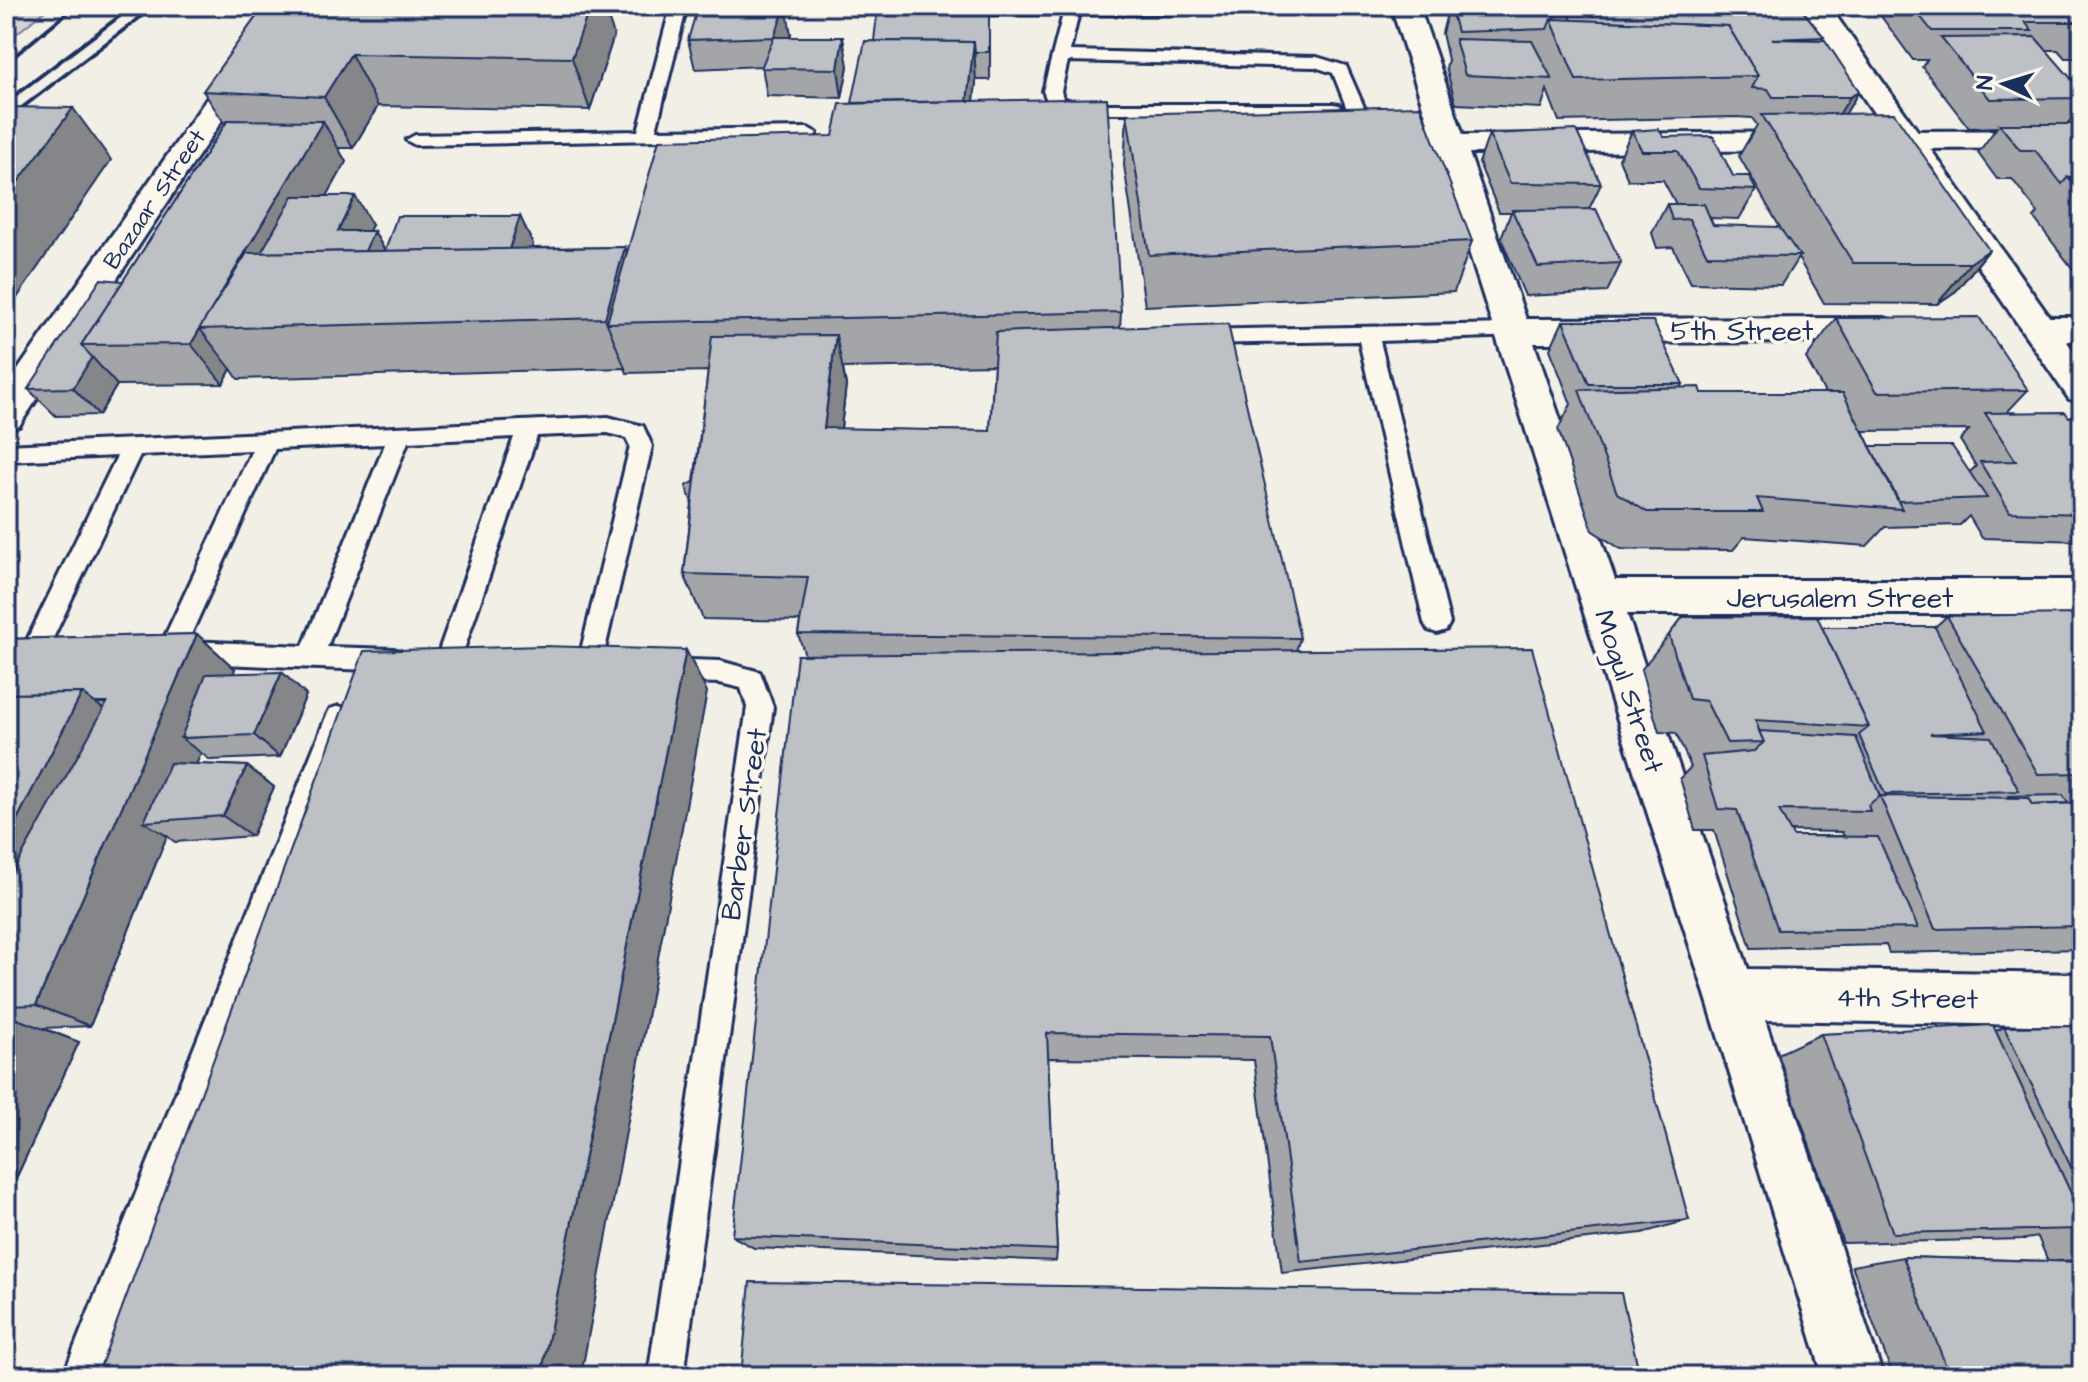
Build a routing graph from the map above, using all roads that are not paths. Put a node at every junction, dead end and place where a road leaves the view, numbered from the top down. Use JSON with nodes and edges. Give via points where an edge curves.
{"nodes":[{"id":1,"x":679,"y":6,"type":"edge"},
{"id":2,"x":978,"y":6,"type":"edge"},
{"id":3,"x":1167,"y":6,"type":"edge"},
{"id":4,"x":1405,"y":6,"type":"edge"},
{"id":5,"x":1815,"y":6,"type":"edge"},
{"id":6,"x":1072,"y":8,"type":"edge"},
{"id":7,"x":270,"y":37,"type":"edge"},
{"id":8,"x":1060,"y":56,"type":"junction"},
{"id":9,"x":1356,"y":109,"type":"junction"},
{"id":10,"x":808,"y":133,"type":"edge"},
{"id":11,"x":646,"y":134,"type":"junction"},
{"id":12,"x":1448,"y":138,"type":"junction"},
{"id":13,"x":2082,"y":139,"type":"edge"},
{"id":14,"x":415,"y":140,"type":"dead end"},
{"id":15,"x":1908,"y":140,"type":"junction"},
{"id":16,"x":1832,"y":141,"type":"edge"},
{"id":17,"x":2039,"y":329,"type":"junction"},
{"id":18,"x":2082,"y":329,"type":"edge"},
{"id":19,"x":1925,"y":330,"type":"edge"},
{"id":20,"x":1512,"y":331,"type":"junction"},
{"id":21,"x":1368,"y":334,"type":"junction"},
{"id":22,"x":1170,"y":338,"type":"edge"},
{"id":23,"x":2082,"y":390,"type":"edge"},
{"id":24,"x":6,"y":416,"type":"edge"},
{"id":25,"x":528,"y":429,"type":"junction"},
{"id":26,"x":400,"y":435,"type":"junction"},
{"id":27,"x":267,"y":441,"type":"junction"},
{"id":28,"x":133,"y":447,"type":"junction"},
{"id":29,"x":6,"y":453,"type":"edge"},
{"id":30,"x":1599,"y":597,"type":"junction"},
{"id":31,"x":2082,"y":597,"type":"edge"},
{"id":32,"x":1437,"y":623,"type":"dead end"},
{"id":33,"x":6,"y":644,"type":"edge"},
{"id":34,"x":37,"y":646,"type":"junction"},
{"id":35,"x":66,"y":647,"type":"edge"},
{"id":36,"x":141,"y":650,"type":"edge"},
{"id":37,"x":171,"y":651,"type":"junction"},
{"id":38,"x":311,"y":656,"type":"junction"},
{"id":39,"x":448,"y":662,"type":"junction"},
{"id":40,"x":480,"y":663,"type":"edge"},
{"id":41,"x":558,"y":666,"type":"edge"},
{"id":42,"x":590,"y":667,"type":"junction"},
{"id":43,"x":339,"y":717,"type":"edge"},
{"id":44,"x":1731,"y":994,"type":"junction"},
{"id":45,"x":2082,"y":1000,"type":"edge"},
{"id":46,"x":81,"y":1376,"type":"edge"},
{"id":47,"x":666,"y":1376,"type":"edge"},
{"id":48,"x":1853,"y":1376,"type":"edge"}],
"edges":[{"from":1,"to":11,"type":"lane"},
{"from":2,"to":6,"type":"street"},
{"from":3,"to":6,"type":"street"},
{"from":4,"to":12,"type":"street","name":"Mogul Street"},
{"from":5,"to":15,"type":"street"},
{"from":6,"to":8,"type":"lane"},
{"from":7,"to":24,"type":"street","name":"Bazaar Street","via":[[238,74]]},
{"from":8,"to":9,"type":"lane","via":[[1317,62],[1340,70]]},
{"from":8,"to":9,"type":"lane","via":[[1052,91],[1055,101],[1078,109]]},
{"from":9,"to":12,"type":"lane","via":[[1370,123]]},
{"from":10,"to":11,"type":"lane"},
{"from":11,"to":14,"type":"lane"},
{"from":12,"to":16,"type":"street"},
{"from":12,"to":20,"type":"street","name":"Mogul Street"},
{"from":13,"to":15,"type":"street"},
{"from":15,"to":17,"type":"street"},
{"from":17,"to":18,"type":"street"},
{"from":17,"to":23,"type":"street"},
{"from":19,"to":20,"type":"street","name":"5th Street"},
{"from":20,"to":21,"type":"lane"},
{"from":20,"to":30,"type":"street","name":"Mogul Street"},
{"from":21,"to":22,"type":"lane"},
{"from":21,"to":32,"type":"lane"},
{"from":25,"to":26,"type":"lane"},
{"from":25,"to":39,"type":"lane"},
{"from":25,"to":42,"type":"lane","via":[[608,425],[635,432],[641,446]]},
{"from":26,"to":27,"type":"lane"},
{"from":26,"to":38,"type":"lane"},
{"from":27,"to":28,"type":"lane"},
{"from":27,"to":37,"type":"lane"},
{"from":28,"to":29,"type":"lane"},
{"from":28,"to":34,"type":"lane"},
{"from":30,"to":31,"type":"street","name":"Jerusalem Street"},
{"from":30,"to":44,"type":"street","name":"Mogul Street"},
{"from":33,"to":34,"type":"lane"},
{"from":34,"to":35,"type":"lane"},
{"from":36,"to":37,"type":"lane"},
{"from":37,"to":38,"type":"lane"},
{"from":38,"to":39,"type":"lane"},
{"from":39,"to":40,"type":"lane"},
{"from":41,"to":42,"type":"lane","name":"Barber Street"},
{"from":42,"to":47,"type":"lane","name":"Barber Street","via":[[720,672],[751,680],[760,707]]},
{"from":43,"to":46,"type":"lane"},
{"from":44,"to":45,"type":"street","name":"4th Street"},
{"from":44,"to":48,"type":"street","name":"Mogul Street"}]}
